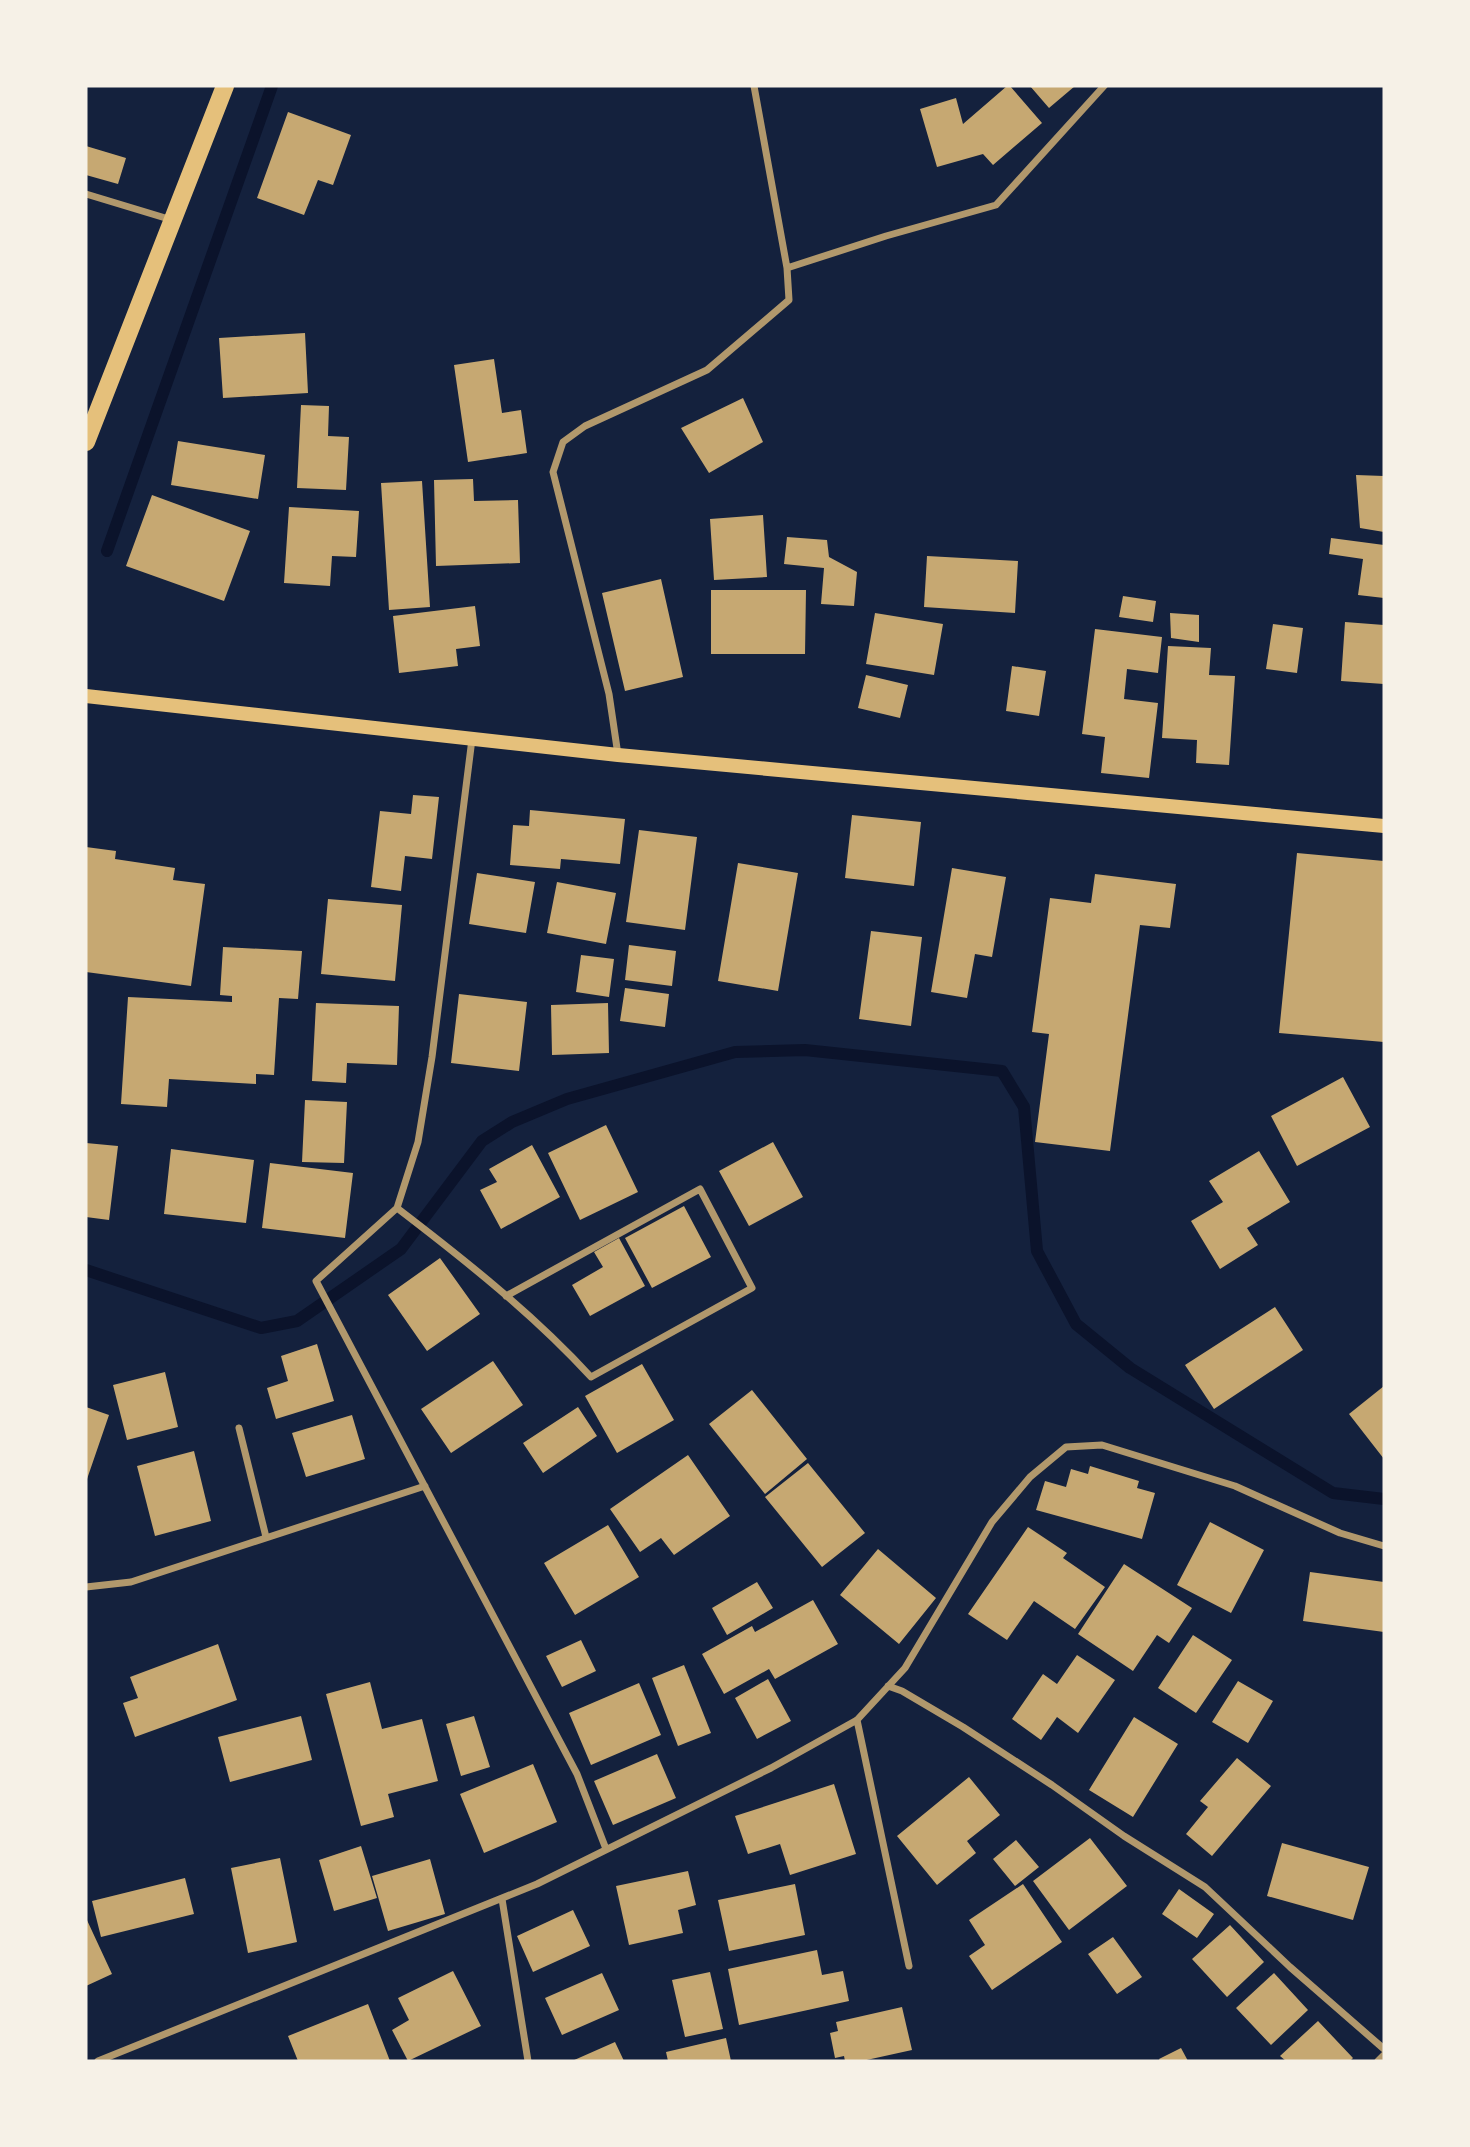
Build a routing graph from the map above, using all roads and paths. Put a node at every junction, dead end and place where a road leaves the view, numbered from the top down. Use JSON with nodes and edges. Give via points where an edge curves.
{"nodes":[{"id":1,"x":225,"y":86,"type":"edge"},
{"id":2,"x":754,"y":86,"type":"edge"},
{"id":3,"x":1104,"y":86,"type":"edge"},
{"id":4,"x":86,"y":194,"type":"edge"},
{"id":5,"x":172,"y":220,"type":"junction"},
{"id":6,"x":787,"y":268,"type":"junction"},
{"id":7,"x":86,"y":442,"type":"edge"},
{"id":8,"x":86,"y":696,"type":"edge"},
{"id":9,"x":472,"y":739,"type":"junction"},
{"id":10,"x":618,"y":755,"type":"junction"},
{"id":11,"x":1384,"y":826,"type":"edge"},
{"id":12,"x":397,"y":1208,"type":"junction"},
{"id":13,"x":506,"y":1296,"type":"junction"},
{"id":14,"x":239,"y":1428,"type":"dead end"},
{"id":15,"x":425,"y":1486,"type":"junction"},
{"id":16,"x":266,"y":1537,"type":"junction"},
{"id":17,"x":1384,"y":1546,"type":"edge"},
{"id":18,"x":86,"y":1587,"type":"edge"},
{"id":19,"x":888,"y":1686,"type":"junction"},
{"id":20,"x":856,"y":1720,"type":"junction"},
{"id":21,"x":606,"y":1849,"type":"junction"},
{"id":22,"x":502,"y":1899,"type":"junction"},
{"id":23,"x":909,"y":1966,"type":"dead end"},
{"id":24,"x":1384,"y":2049,"type":"edge"},
{"id":25,"x":1384,"y":2055,"type":"edge"},
{"id":26,"x":99,"y":2061,"type":"edge"},
{"id":27,"x":528,"y":2061,"type":"edge"},
{"id":28,"x":1378,"y":2061,"type":"edge"}],
"edges":[{"from":1,"to":5,"type":"main road"},
{"from":2,"to":6,"type":"street"},
{"from":3,"to":6,"type":"street","via":[[996,205]]},
{"from":4,"to":5,"type":"street"},
{"from":5,"to":7,"type":"main road"},
{"from":6,"to":10,"type":"street","via":[[789,300],[707,370],[585,426],[563,442],[553,472],[609,694]]},
{"from":8,"to":9,"type":"main road"},
{"from":9,"to":10,"type":"main road"},
{"from":9,"to":12,"type":"street","via":[[432,1057],[418,1142]]},
{"from":10,"to":11,"type":"main road"},
{"from":12,"to":13,"type":"street"},
{"from":12,"to":15,"type":"street","via":[[316,1281]]},
{"from":13,"to":13,"type":"street","via":[[591,1377],[752,1288],[700,1189]]},
{"from":14,"to":16,"type":"street"},
{"from":15,"to":16,"type":"street"},
{"from":15,"to":21,"type":"street","via":[[577,1774]]},
{"from":16,"to":18,"type":"street","via":[[131,1582]]},
{"from":17,"to":19,"type":"street","via":[[1340,1533],[1235,1486],[1102,1445],[1066,1447],[1030,1477],[992,1522],[905,1668]]},
{"from":19,"to":20,"type":"street"},
{"from":19,"to":24,"type":"street","via":[[963,1727],[1205,1887]]},
{"from":20,"to":21,"type":"street","via":[[771,1768]]},
{"from":20,"to":23,"type":"street"},
{"from":21,"to":22,"type":"street"},
{"from":22,"to":26,"type":"street"},
{"from":22,"to":27,"type":"street"},
{"from":25,"to":28,"type":"street"}]}
